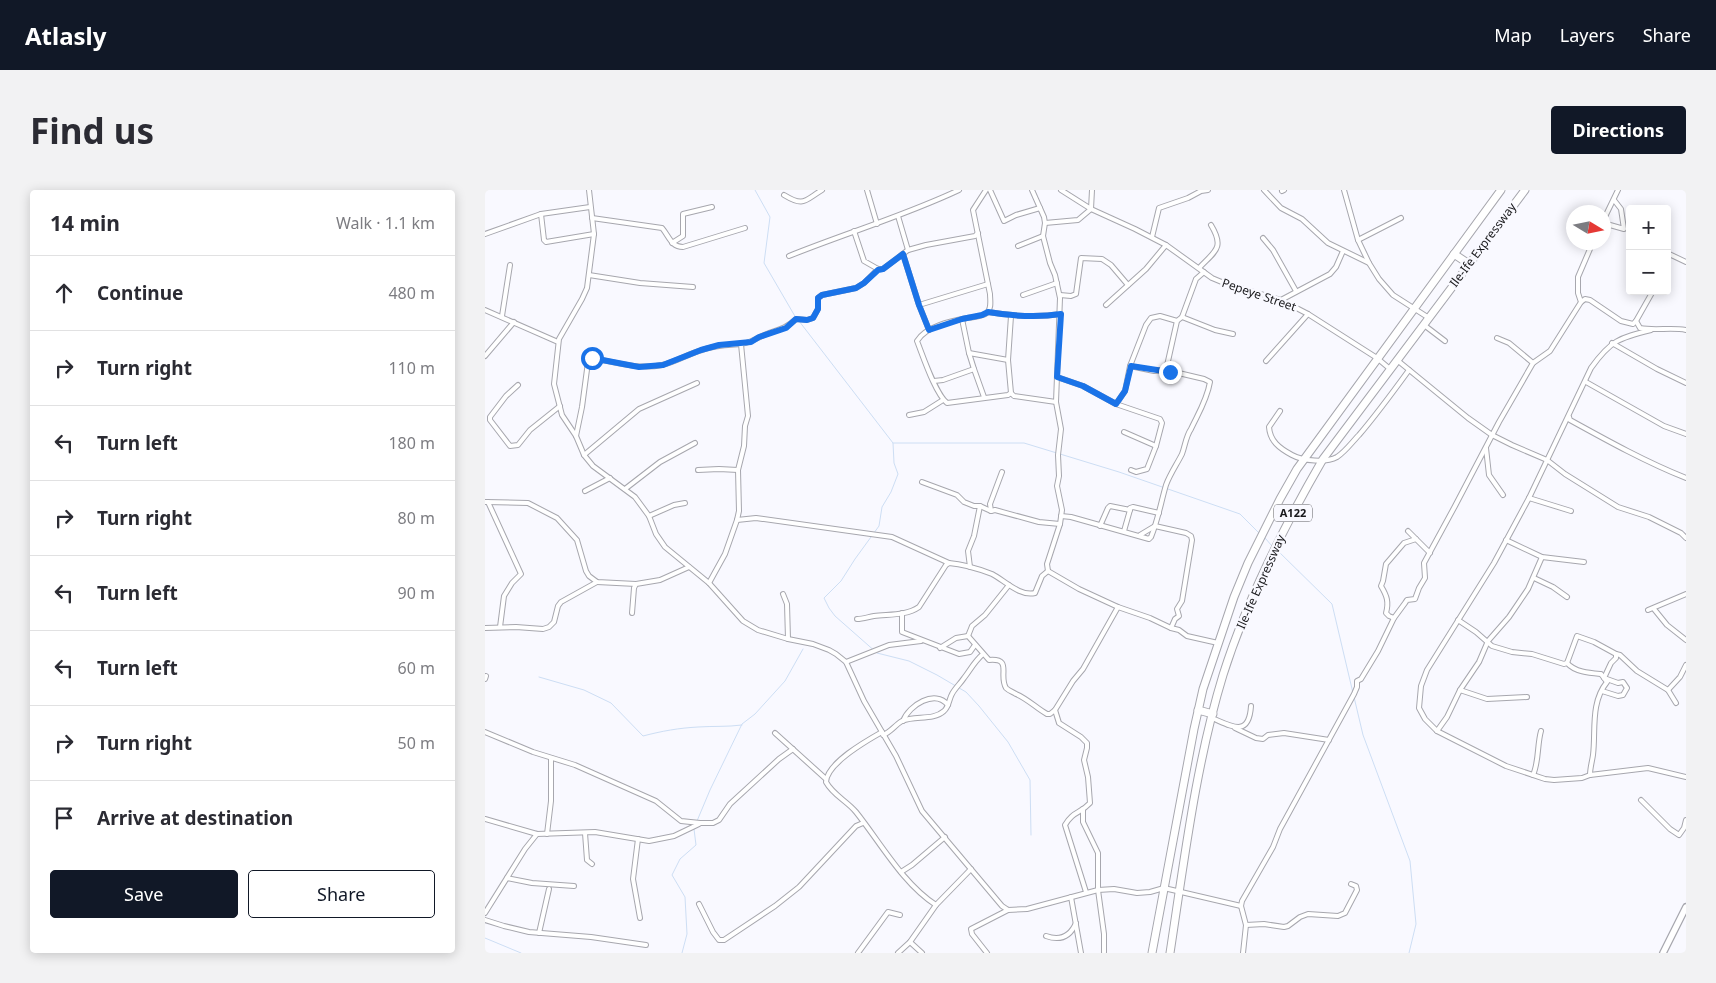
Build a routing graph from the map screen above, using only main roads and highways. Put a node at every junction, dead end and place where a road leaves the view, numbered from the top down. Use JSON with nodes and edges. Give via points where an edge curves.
{"nodes":[{"id":1,"x":1501,"y":190,"type":"edge"},
{"id":2,"x":1525,"y":190,"type":"edge"},
{"id":3,"x":1455,"y":254,"type":"junction"},
{"id":4,"x":1469,"y":264,"type":"junction"},
{"id":5,"x":1198,"y":710,"type":"junction"},
{"id":6,"x":1212,"y":716,"type":"junction"},
{"id":7,"x":1152,"y":953,"type":"edge"},
{"id":8,"x":1170,"y":953,"type":"edge"}],
"edges":[{"from":1,"to":3,"type":"highway","name":"Ile-Ife Expressway","number":"A122"},
{"from":2,"to":4,"type":"highway","name":"Ile-Ife Expressway","number":"A122"},
{"from":3,"to":4,"type":"highway"},
{"from":3,"to":5,"type":"highway","name":"Ile-Ife Expressway","number":"A122","via":[[1304,459],[1280,498],[1234,597]]},
{"from":4,"to":6,"type":"highway","name":"Ile-Ife Expressway","number":"A122","via":[[1323,459],[1277,542],[1254,592],[1223,675]]},
{"from":5,"to":6,"type":"highway"},
{"from":5,"to":7,"type":"highway","name":"Ile-Ife Expressway","number":"A122"},
{"from":6,"to":8,"type":"highway","name":"Ile-Ife Expressway","number":"A122"}]}
